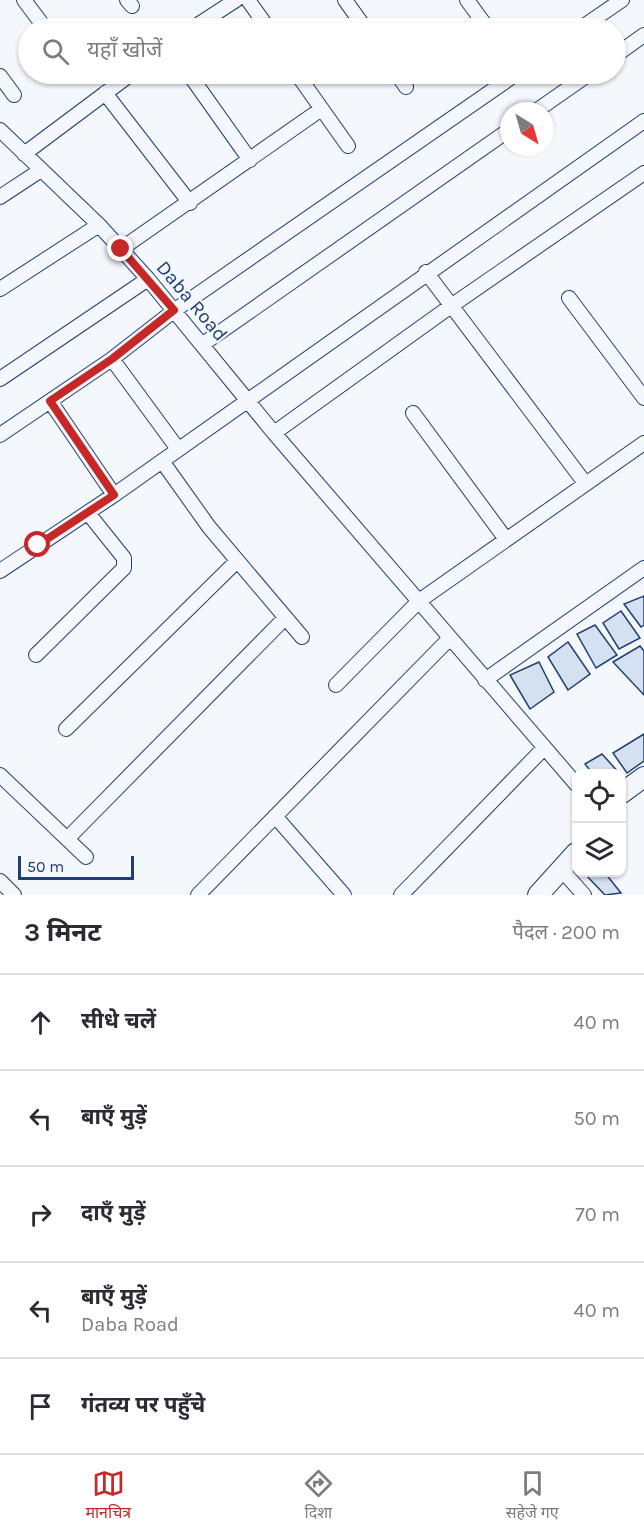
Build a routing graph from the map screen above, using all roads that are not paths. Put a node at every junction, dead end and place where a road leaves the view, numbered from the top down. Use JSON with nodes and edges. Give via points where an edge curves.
{"nodes":[{"id":1,"x":24,"y":0,"type":"edge"},
{"id":2,"x":236,"y":0,"type":"edge"},
{"id":3,"x":248,"y":0,"type":"edge"},
{"id":4,"x":345,"y":0,"type":"edge"},
{"id":5,"x":466,"y":0,"type":"edge"},
{"id":6,"x":622,"y":0,"type":"edge"},
{"id":7,"x":38,"y":18,"type":"edge"},
{"id":8,"x":208,"y":18,"type":"edge"},
{"id":9,"x":261,"y":18,"type":"edge"},
{"id":10,"x":358,"y":18,"type":"edge"},
{"id":11,"x":480,"y":18,"type":"edge"},
{"id":12,"x":596,"y":18,"type":"edge"},
{"id":13,"x":644,"y":35,"type":"edge"},
{"id":14,"x":626,"y":47,"type":"edge"},
{"id":15,"x":0,"y":76,"type":"edge"},
{"id":16,"x":117,"y":84,"type":"edge"},
{"id":17,"x":196,"y":84,"type":"edge"},
{"id":18,"x":303,"y":84,"type":"edge"},
{"id":19,"x":404,"y":84,"type":"edge"},
{"id":20,"x":502,"y":84,"type":"edge"},
{"id":21,"x":575,"y":84,"type":"edge"},
{"id":22,"x":406,"y":87,"type":"dead end"},
{"id":23,"x":105,"y":93,"type":"junction"},
{"id":24,"x":14,"y":95,"type":"dead end"},
{"id":25,"x":549,"y":102,"type":"edge"},
{"id":26,"x":320,"y":110,"type":"junction"},
{"id":27,"x":644,"y":121,"type":"edge"},
{"id":28,"x":0,"y":130,"type":"edge"},
{"id":29,"x":500,"y":136,"type":"edge"},
{"id":30,"x":348,"y":146,"type":"dead end"},
{"id":31,"x":24,"y":154,"type":"junction"},
{"id":32,"x":250,"y":160,"type":"junction"},
{"id":33,"x":41,"y":170,"type":"junction"},
{"id":34,"x":644,"y":173,"type":"edge"},
{"id":35,"x":0,"y":197,"type":"edge"},
{"id":36,"x":190,"y":202,"type":"junction"},
{"id":37,"x":99,"y":225,"type":"junction"},
{"id":38,"x":121,"y":249,"type":"junction"},
{"id":39,"x":426,"y":272,"type":"junction"},
{"id":40,"x":148,"y":279,"type":"junction"},
{"id":41,"x":0,"y":289,"type":"edge"},
{"id":42,"x":569,"y":298,"type":"dead end"},
{"id":43,"x":451,"y":306,"type":"junction"},
{"id":44,"x":174,"y":310,"type":"junction"},
{"id":45,"x":203,"y":344,"type":"junction"},
{"id":46,"x":112,"y":359,"type":"junction"},
{"id":47,"x":0,"y":379,"type":"edge"},
{"id":48,"x":644,"y":398,"type":"edge"},
{"id":49,"x":247,"y":400,"type":"junction"},
{"id":50,"x":50,"y":401,"type":"junction"},
{"id":51,"x":412,"y":413,"type":"dead end"},
{"id":52,"x":274,"y":433,"type":"junction"},
{"id":53,"x":0,"y":435,"type":"edge"},
{"id":54,"x":644,"y":443,"type":"edge"},
{"id":55,"x":178,"y":449,"type":"junction"},
{"id":56,"x":162,"y":461,"type":"junction"},
{"id":57,"x":585,"y":483,"type":"junction"},
{"id":58,"x":114,"y":495,"type":"junction"},
{"id":59,"x":88,"y":513,"type":"junction"},
{"id":60,"x":505,"y":538,"type":"junction"},
{"id":61,"x":237,"y":561,"type":"junction"},
{"id":62,"x":644,"y":568,"type":"edge"},
{"id":63,"x":0,"y":571,"type":"edge"},
{"id":64,"x":418,"y":600,"type":"junction"},
{"id":65,"x":284,"y":619,"type":"junction"},
{"id":66,"x":302,"y":637,"type":"dead end"},
{"id":67,"x":450,"y":638,"type":"junction"},
{"id":68,"x":36,"y":655,"type":"dead end"},
{"id":69,"x":485,"y":680,"type":"junction"},
{"id":70,"x":336,"y":685,"type":"dead end"},
{"id":71,"x":66,"y":729,"type":"dead end"},
{"id":72,"x":544,"y":748,"type":"junction"},
{"id":73,"x":0,"y":775,"type":"edge"},
{"id":74,"x":644,"y":777,"type":"edge"},
{"id":75,"x":572,"y":780,"type":"edge"},
{"id":76,"x":626,"y":790,"type":"edge"},
{"id":77,"x":276,"y":816,"type":"junction"},
{"id":78,"x":67,"y":839,"type":"junction"},
{"id":79,"x":86,"y":857,"type":"dead end"},
{"id":80,"x":572,"y":857,"type":"edge"},
{"id":81,"x":561,"y":869,"type":"junction"},
{"id":82,"x":0,"y":881,"type":"edge"},
{"id":83,"x":14,"y":895,"type":"edge"},
{"id":84,"x":198,"y":895,"type":"edge"},
{"id":85,"x":344,"y":895,"type":"edge"},
{"id":86,"x":401,"y":895,"type":"edge"},
{"id":87,"x":538,"y":895,"type":"edge"},
{"id":88,"x":584,"y":895,"type":"edge"}],
"edges":[{"from":1,"to":7,"type":"street"},
{"from":2,"to":8,"type":"street"},
{"from":3,"to":9,"type":"street"},
{"from":4,"to":10,"type":"street"},
{"from":5,"to":11,"type":"street"},
{"from":6,"to":12,"type":"street"},
{"from":13,"to":14,"type":"street"},
{"from":15,"to":24,"type":"street"},
{"from":16,"to":23,"type":"street"},
{"from":17,"to":32,"type":"street"},
{"from":18,"to":26,"type":"street"},
{"from":19,"to":22,"type":"street"},
{"from":20,"to":44,"type":"street"},
{"from":21,"to":25,"type":"street"},
{"from":23,"to":31,"type":"street"},
{"from":23,"to":36,"type":"street"},
{"from":26,"to":30,"type":"street"},
{"from":26,"to":32,"type":"street"},
{"from":27,"to":39,"type":"street"},
{"from":28,"to":31,"type":"street","name":"Daba Road"},
{"from":29,"to":45,"type":"street"},
{"from":31,"to":33,"type":"street","name":"Daba Road"},
{"from":32,"to":36,"type":"street"},
{"from":33,"to":35,"type":"street"},
{"from":33,"to":37,"type":"street","name":"Daba Road"},
{"from":34,"to":43,"type":"street"},
{"from":36,"to":38,"type":"street"},
{"from":37,"to":38,"type":"street","name":"Daba Road"},
{"from":37,"to":41,"type":"street"},
{"from":38,"to":40,"type":"street","name":"Daba Road"},
{"from":39,"to":43,"type":"street"},
{"from":39,"to":49,"type":"street"},
{"from":40,"to":44,"type":"street","name":"Daba Road"},
{"from":40,"to":47,"type":"street"},
{"from":42,"to":48,"type":"street"},
{"from":43,"to":52,"type":"street"},
{"from":43,"to":57,"type":"street"},
{"from":44,"to":45,"type":"street","name":"Daba Road"},
{"from":44,"to":46,"type":"street"},
{"from":45,"to":49,"type":"street","name":"Daba Road"},
{"from":46,"to":50,"type":"street"},
{"from":46,"to":55,"type":"street"},
{"from":49,"to":52,"type":"street","name":"Daba Road"},
{"from":49,"to":55,"type":"street"},
{"from":50,"to":53,"type":"street"},
{"from":50,"to":58,"type":"street"},
{"from":51,"to":60,"type":"street"},
{"from":52,"to":64,"type":"street","name":"Daba Road"},
{"from":54,"to":57,"type":"street"},
{"from":55,"to":56,"type":"street"},
{"from":56,"to":58,"type":"street"},
{"from":56,"to":61,"type":"street"},
{"from":57,"to":60,"type":"street"},
{"from":58,"to":59,"type":"street"},
{"from":59,"to":63,"type":"street"},
{"from":59,"to":68,"type":"street","via":[[123,558],[124,568]]},
{"from":60,"to":64,"type":"street"},
{"from":61,"to":65,"type":"street"},
{"from":61,"to":71,"type":"street"},
{"from":62,"to":69,"type":"street"},
{"from":64,"to":67,"type":"street","name":"Daba Road"},
{"from":64,"to":70,"type":"street"},
{"from":65,"to":66,"type":"street"},
{"from":65,"to":78,"type":"street"},
{"from":67,"to":69,"type":"street","name":"Daba Road"},
{"from":67,"to":77,"type":"street"},
{"from":69,"to":72,"type":"street","name":"Daba Road"},
{"from":72,"to":75,"type":"street","name":"Daba Road"},
{"from":72,"to":86,"type":"street"},
{"from":73,"to":78,"type":"street"},
{"from":74,"to":76,"type":"street"},
{"from":77,"to":84,"type":"street"},
{"from":77,"to":85,"type":"street"},
{"from":78,"to":79,"type":"street"},
{"from":80,"to":81,"type":"street"},
{"from":81,"to":87,"type":"street"},
{"from":81,"to":88,"type":"street"},
{"from":82,"to":83,"type":"street"}]}
